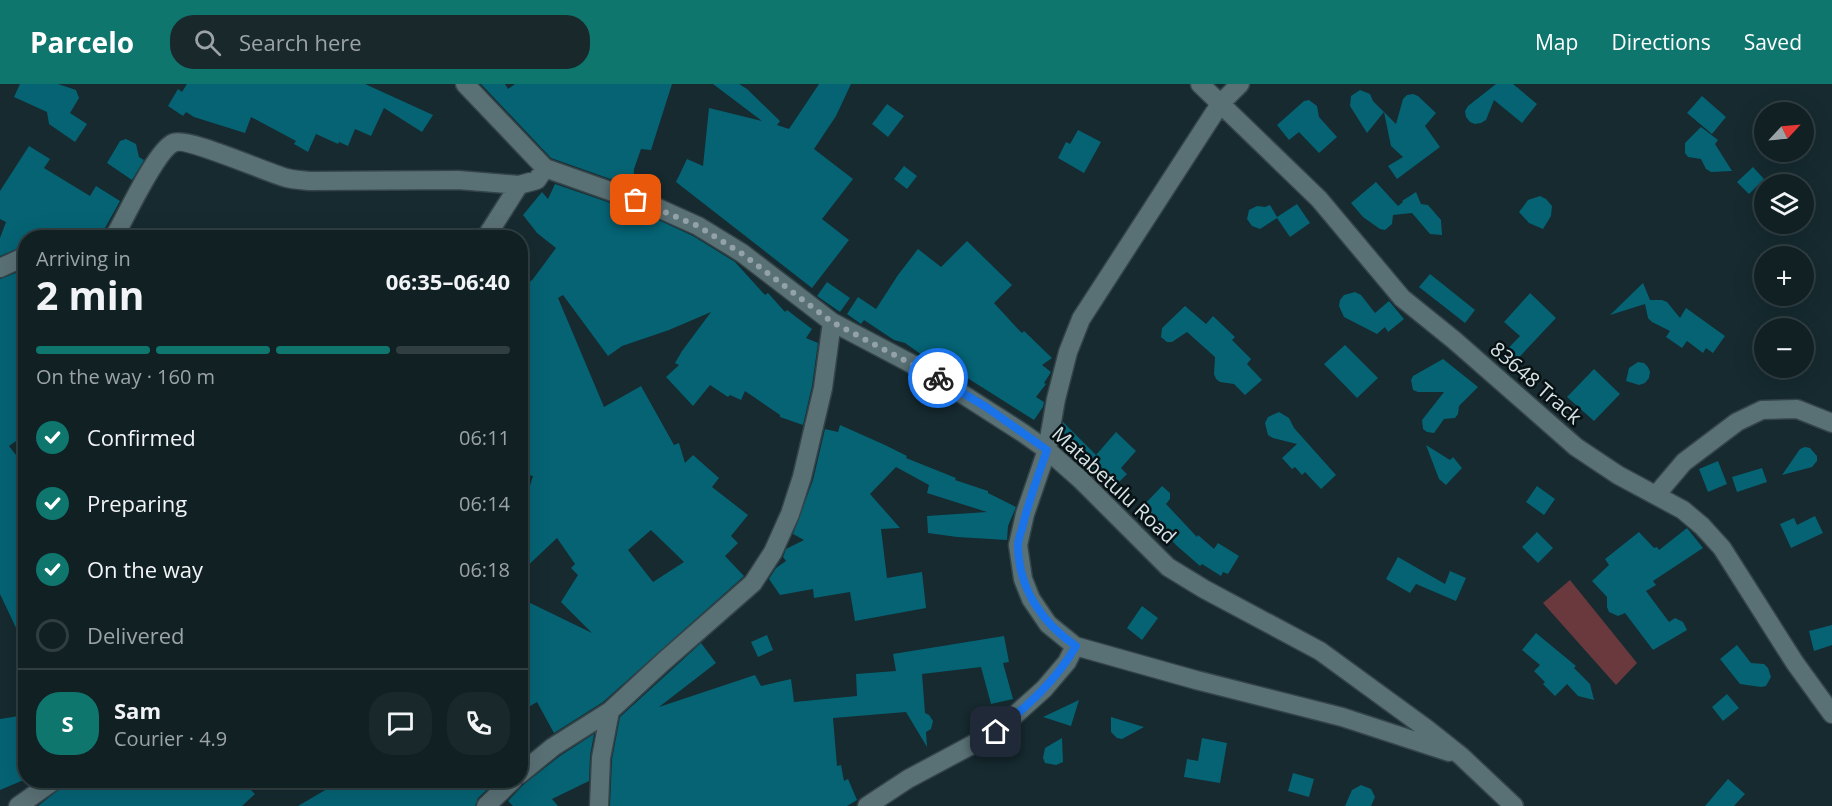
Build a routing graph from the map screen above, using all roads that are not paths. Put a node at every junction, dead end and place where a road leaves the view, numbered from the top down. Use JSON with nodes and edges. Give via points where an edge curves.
{"nodes":[{"id":1,"x":465,"y":84,"type":"edge"},
{"id":2,"x":1200,"y":84,"type":"edge"},
{"id":3,"x":1240,"y":84,"type":"edge"},
{"id":4,"x":1220,"y":104,"type":"junction"},
{"id":5,"x":545,"y":168,"type":"junction"},
{"id":6,"x":519,"y":185,"type":"junction"},
{"id":7,"x":118,"y":230,"type":"edge"},
{"id":8,"x":490,"y":230,"type":"edge"},
{"id":9,"x":18,"y":260,"type":"edge"},
{"id":10,"x":0,"y":268,"type":"edge"},
{"id":11,"x":832,"y":322,"type":"junction"},
{"id":12,"x":1832,"y":423,"type":"edge"},
{"id":13,"x":1047,"y":450,"type":"junction"},
{"id":14,"x":1656,"y":495,"type":"junction"},
{"id":15,"x":1076,"y":646,"type":"junction"},
{"id":16,"x":610,"y":711,"type":"junction"},
{"id":17,"x":1832,"y":714,"type":"edge"},
{"id":18,"x":1461,"y":756,"type":"junction"},
{"id":19,"x":528,"y":767,"type":"edge"},
{"id":20,"x":44,"y":788,"type":"edge"},
{"id":21,"x":505,"y":788,"type":"edge"},
{"id":22,"x":18,"y":806,"type":"edge"},
{"id":23,"x":486,"y":806,"type":"edge"},
{"id":24,"x":599,"y":806,"type":"edge"},
{"id":25,"x":867,"y":806,"type":"edge"},
{"id":26,"x":1514,"y":806,"type":"edge"}],
"edges":[{"from":1,"to":5,"type":"street","name":"Matabetulu Road"},
{"from":2,"to":4,"type":"street","name":"83648 Track"},
{"from":3,"to":4,"type":"street"},
{"from":4,"to":13,"type":"street","via":[[1081,319],[1068,352]]},
{"from":4,"to":14,"type":"street","name":"83648 Track","via":[[1319,199],[1402,298],[1576,447]]},
{"from":5,"to":6,"type":"street","via":[[537,180]]},
{"from":5,"to":11,"type":"street","name":"Matabetulu Road","via":[[698,226],[741,253]]},
{"from":6,"to":7,"type":"street","via":[[458,180],[286,178],[178,142],[171,144],[158,159]]},
{"from":6,"to":8,"type":"street"},
{"from":9,"to":10,"type":"street"},
{"from":11,"to":13,"type":"street","name":"Matabetulu Road","via":[[931,374]]},
{"from":11,"to":16,"type":"street","via":[[823,388],[802,477],[773,552],[753,583]]},
{"from":12,"to":14,"type":"street","via":[[1797,409],[1762,410],[1737,422],[1684,462]]},
{"from":13,"to":15,"type":"street","via":[[1018,545],[1023,579],[1048,624]]},
{"from":13,"to":18,"type":"street","name":"Matabetulu Road","via":[[1168,567],[1320,651]]},
{"from":14,"to":17,"type":"street","name":"83648 Track","via":[[1683,510],[1722,548]]},
{"from":15,"to":18,"type":"street","via":[[1342,717]]},
{"from":15,"to":25,"type":"street","via":[[1044,689],[996,732],[908,779]]},
{"from":16,"to":19,"type":"street"},
{"from":16,"to":24,"type":"street"},
{"from":18,"to":26,"type":"street","name":"Matabetulu Road"},
{"from":20,"to":22,"type":"street"},
{"from":21,"to":23,"type":"street"}]}
